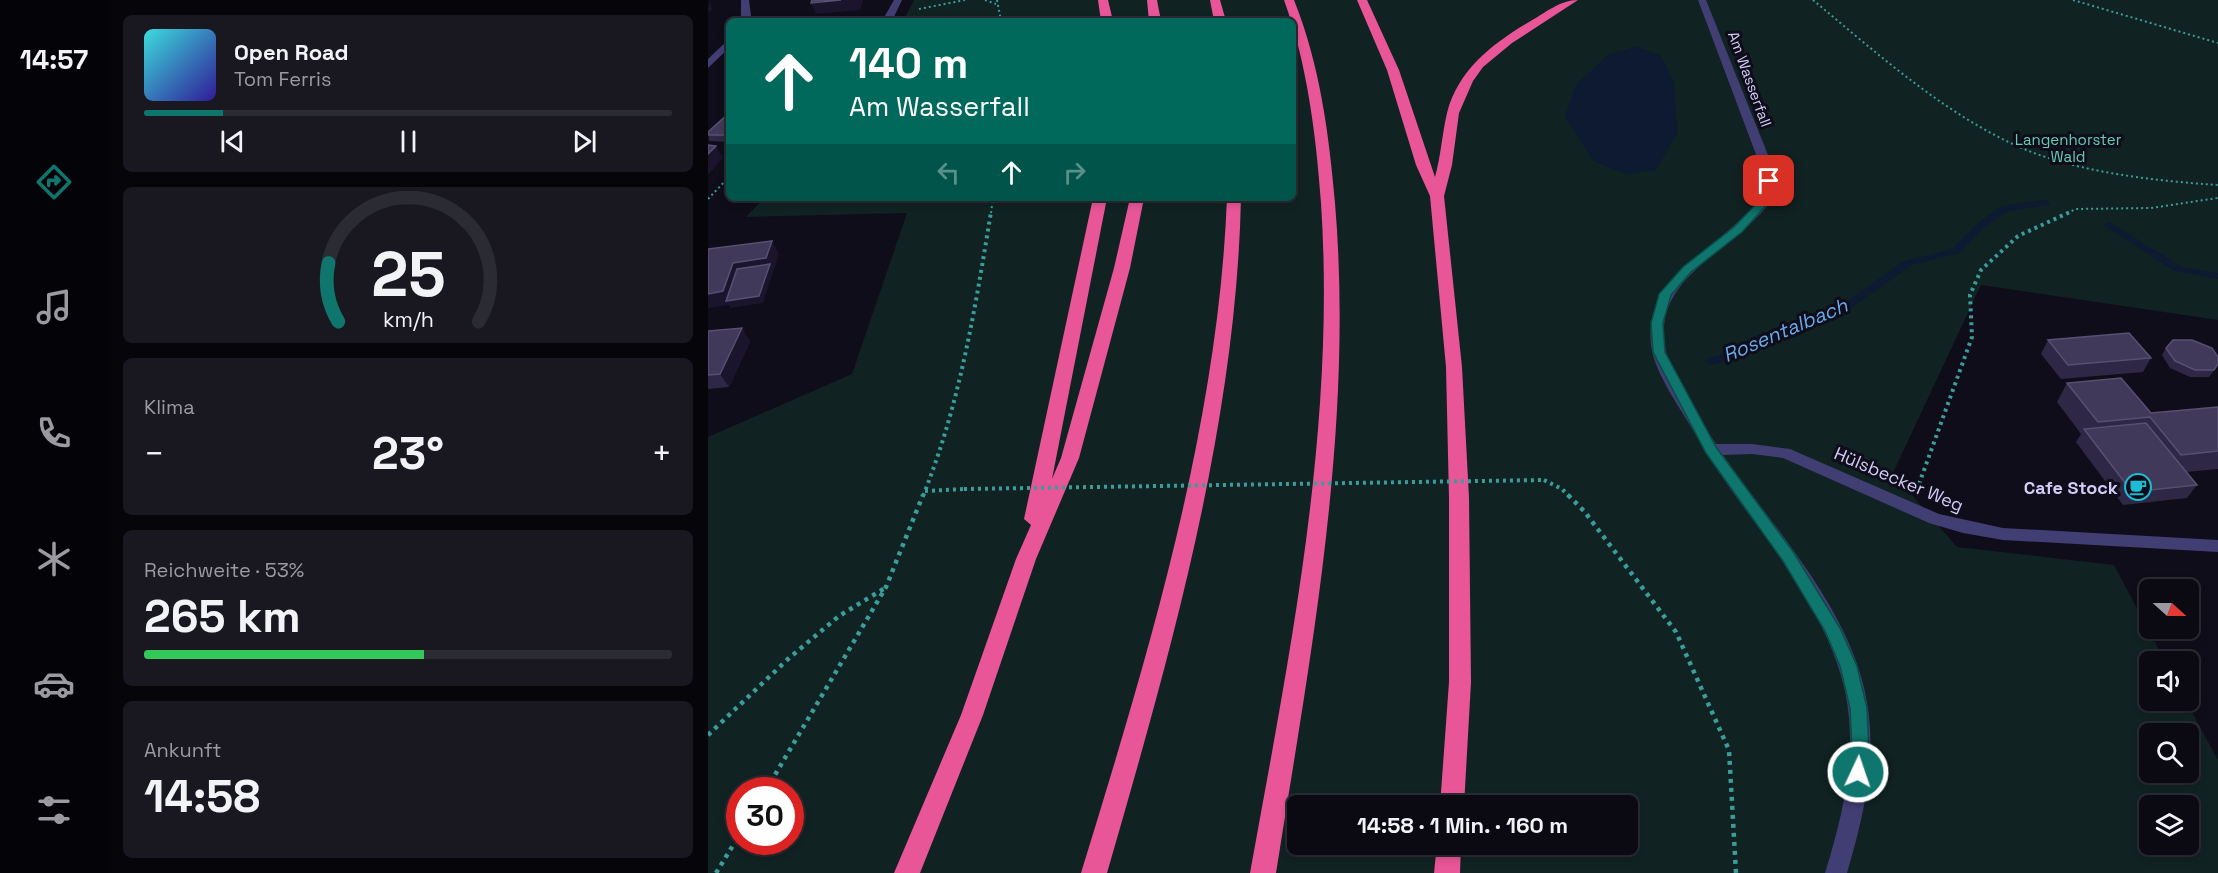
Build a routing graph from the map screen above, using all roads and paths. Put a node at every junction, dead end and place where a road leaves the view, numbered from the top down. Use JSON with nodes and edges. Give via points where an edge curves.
{"nodes":[{"id":1,"x":746,"y":0,"type":"edge"},
{"id":2,"x":898,"y":0,"type":"edge"},
{"id":3,"x":966,"y":0,"type":"edge"},
{"id":4,"x":985,"y":0,"type":"edge"},
{"id":5,"x":1103,"y":0,"type":"edge"},
{"id":6,"x":1152,"y":0,"type":"edge"},
{"id":7,"x":1215,"y":0,"type":"edge"},
{"id":8,"x":1289,"y":0,"type":"edge"},
{"id":9,"x":1362,"y":0,"type":"edge"},
{"id":10,"x":1573,"y":0,"type":"edge"},
{"id":11,"x":1702,"y":0,"type":"edge"},
{"id":12,"x":1813,"y":0,"type":"edge"},
{"id":13,"x":2073,"y":0,"type":"edge"},
{"id":14,"x":996,"y":2,"type":"edge"},
{"id":15,"x":890,"y":17,"type":"edge"},
{"id":16,"x":744,"y":18,"type":"edge"},
{"id":17,"x":1000,"y":18,"type":"edge"},
{"id":18,"x":1106,"y":18,"type":"edge"},
{"id":19,"x":1155,"y":18,"type":"edge"},
{"id":20,"x":1219,"y":18,"type":"edge"},
{"id":21,"x":1294,"y":18,"type":"edge"},
{"id":22,"x":1296,"y":25,"type":"edge"},
{"id":23,"x":2218,"y":44,"type":"edge"},
{"id":24,"x":726,"y":45,"type":"edge"},
{"id":25,"x":708,"y":65,"type":"edge"},
{"id":26,"x":726,"y":180,"type":"edge"},
{"id":27,"x":2218,"y":185,"type":"edge"},
{"id":28,"x":1437,"y":196,"type":"junction"},
{"id":29,"x":2218,"y":198,"type":"edge"},
{"id":30,"x":708,"y":199,"type":"edge"},
{"id":31,"x":993,"y":201,"type":"edge"},
{"id":32,"x":1099,"y":201,"type":"edge"},
{"id":33,"x":1136,"y":201,"type":"edge"},
{"id":34,"x":1234,"y":201,"type":"edge"},
{"id":35,"x":1711,"y":450,"type":"junction"},
{"id":36,"x":925,"y":491,"type":"junction"},
{"id":37,"x":1910,"y":508,"type":"junction"},
{"id":38,"x":2218,"y":546,"type":"edge"},
{"id":39,"x":1026,"y":559,"type":"junction"},
{"id":40,"x":886,"y":587,"type":"junction"},
{"id":41,"x":708,"y":735,"type":"edge"},
{"id":42,"x":774,"y":777,"type":"edge"},
{"id":43,"x":1453,"y":795,"type":"edge"},
{"id":44,"x":727,"y":855,"type":"edge"},
{"id":45,"x":1448,"y":855,"type":"edge"},
{"id":46,"x":716,"y":873,"type":"edge"},
{"id":47,"x":907,"y":873,"type":"edge"},
{"id":48,"x":1094,"y":873,"type":"edge"},
{"id":49,"x":1263,"y":873,"type":"edge"},
{"id":50,"x":1447,"y":873,"type":"edge"},
{"id":51,"x":1736,"y":873,"type":"edge"},
{"id":52,"x":1836,"y":873,"type":"edge"}],
"edges":[{"from":1,"to":16,"type":"street"},
{"from":2,"to":15,"type":"street"},
{"from":3,"to":15,"type":"path"},
{"from":4,"to":14,"type":"path"},
{"from":5,"to":18,"type":"highway"},
{"from":6,"to":19,"type":"highway"},
{"from":7,"to":20,"type":"highway"},
{"from":8,"to":21,"type":"highway"},
{"from":9,"to":28,"type":"highway","via":[[1393,70]]},
{"from":10,"to":28,"type":"highway","via":[[1500,46],[1468,79],[1453,113]]},
{"from":11,"to":35,"type":"street","name":"Am Wasserfall","via":[[1769,181],[1767,198],[1665,294],[1657,323],[1659,352]]},
{"from":12,"to":27,"type":"path","via":[[1911,79],[2031,152],[2146,179]]},
{"from":13,"to":23,"type":"path"},
{"from":14,"to":17,"type":"path"},
{"from":22,"to":49,"type":"highway","via":[[1316,96],[1321,130],[1330,209],[1333,306],[1328,428],[1308,605]]},
{"from":24,"to":25,"type":"street"},
{"from":26,"to":30,"type":"path"},
{"from":28,"to":43,"type":"highway","via":[[1454,367],[1459,498],[1460,682]]},
{"from":29,"to":37,"type":"path","via":[[2151,208],[2076,209],[2018,236],[1981,270],[1970,295],[1972,337]]},
{"from":31,"to":36,"type":"path","via":[[955,405]]},
{"from":32,"to":39,"type":"highway"},
{"from":33,"to":39,"type":"highway","via":[[1070,458]]},
{"from":34,"to":48,"type":"highway","via":[[1226,312],[1208,430],[1169,608]]},
{"from":35,"to":37,"type":"street","name":"Hülsbecker Weg","via":[[1785,453]]},
{"from":35,"to":52,"type":"street","name":"Am Wasserfall","via":[[1788,557],[1832,628],[1849,666],[1858,708],[1860,751],[1857,793]]},
{"from":36,"to":40,"type":"path"},
{"from":36,"to":51,"type":"path","bridge":true,"via":[[1544,480],[1562,489],[1584,511],[1677,632],[1729,750]]},
{"from":37,"to":38,"type":"street","name":"Hülsbecker Weg","via":[[1944,522],[2003,534]]},
{"from":39,"to":47,"type":"highway","via":[[972,715]]},
{"from":40,"to":41,"type":"path","via":[[839,616]]},
{"from":40,"to":42,"type":"path"},
{"from":44,"to":46,"type":"path"},
{"from":45,"to":50,"type":"highway"}]}
